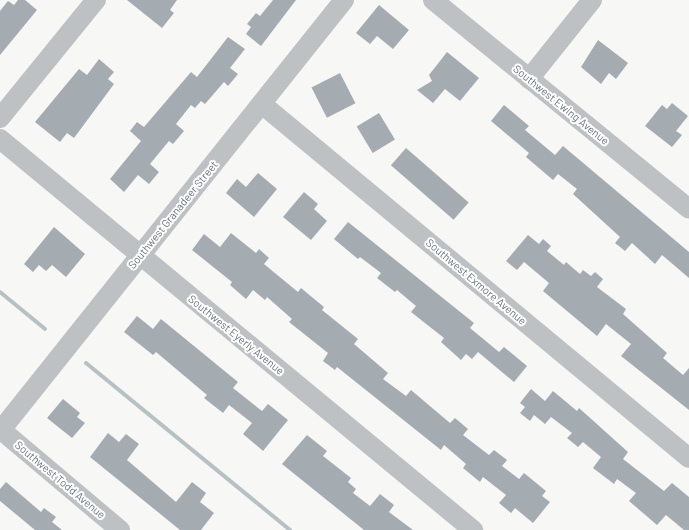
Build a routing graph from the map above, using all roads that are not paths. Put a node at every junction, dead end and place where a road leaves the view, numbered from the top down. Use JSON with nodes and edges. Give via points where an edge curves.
{"nodes":[{"id":1,"x":96,"y":0,"type":"edge"},
{"id":2,"x":344,"y":0,"type":"edge"},
{"id":3,"x":433,"y":0,"type":"edge"},
{"id":4,"x":592,"y":0,"type":"edge"},
{"id":5,"x":529,"y":79,"type":"junction"},
{"id":6,"x":263,"y":105,"type":"junction"},
{"id":7,"x":0,"y":118,"type":"edge"},
{"id":8,"x":0,"y":139,"type":"edge"},
{"id":9,"x":685,"y":199,"type":"edge"},
{"id":10,"x":139,"y":256,"type":"junction"},
{"id":11,"x":1,"y":430,"type":"edge"},
{"id":12,"x":689,"y":458,"type":"edge"},
{"id":13,"x":120,"y":530,"type":"edge"},
{"id":14,"x":472,"y":530,"type":"edge"}],
"edges":[{"from":1,"to":7,"type":"street"},
{"from":2,"to":6,"type":"street","name":"Southwest Granadeer Street"},
{"from":3,"to":5,"type":"street","name":"Southwest Ewing Avenue"},
{"from":4,"to":5,"type":"street"},
{"from":5,"to":9,"type":"street","name":"Southwest Ewing Avenue"},
{"from":6,"to":10,"type":"street","name":"Southwest Granadeer Street"},
{"from":6,"to":12,"type":"street","name":"Southwest Exmore Avenue"},
{"from":8,"to":10,"type":"street","name":"Southwest Eyerly Avenue"},
{"from":10,"to":11,"type":"street","name":"Southwest Granadeer Street"},
{"from":10,"to":14,"type":"street","name":"Southwest Eyerly Avenue"},
{"from":11,"to":13,"type":"street","name":"Southwest Todd Avenue"}]}
